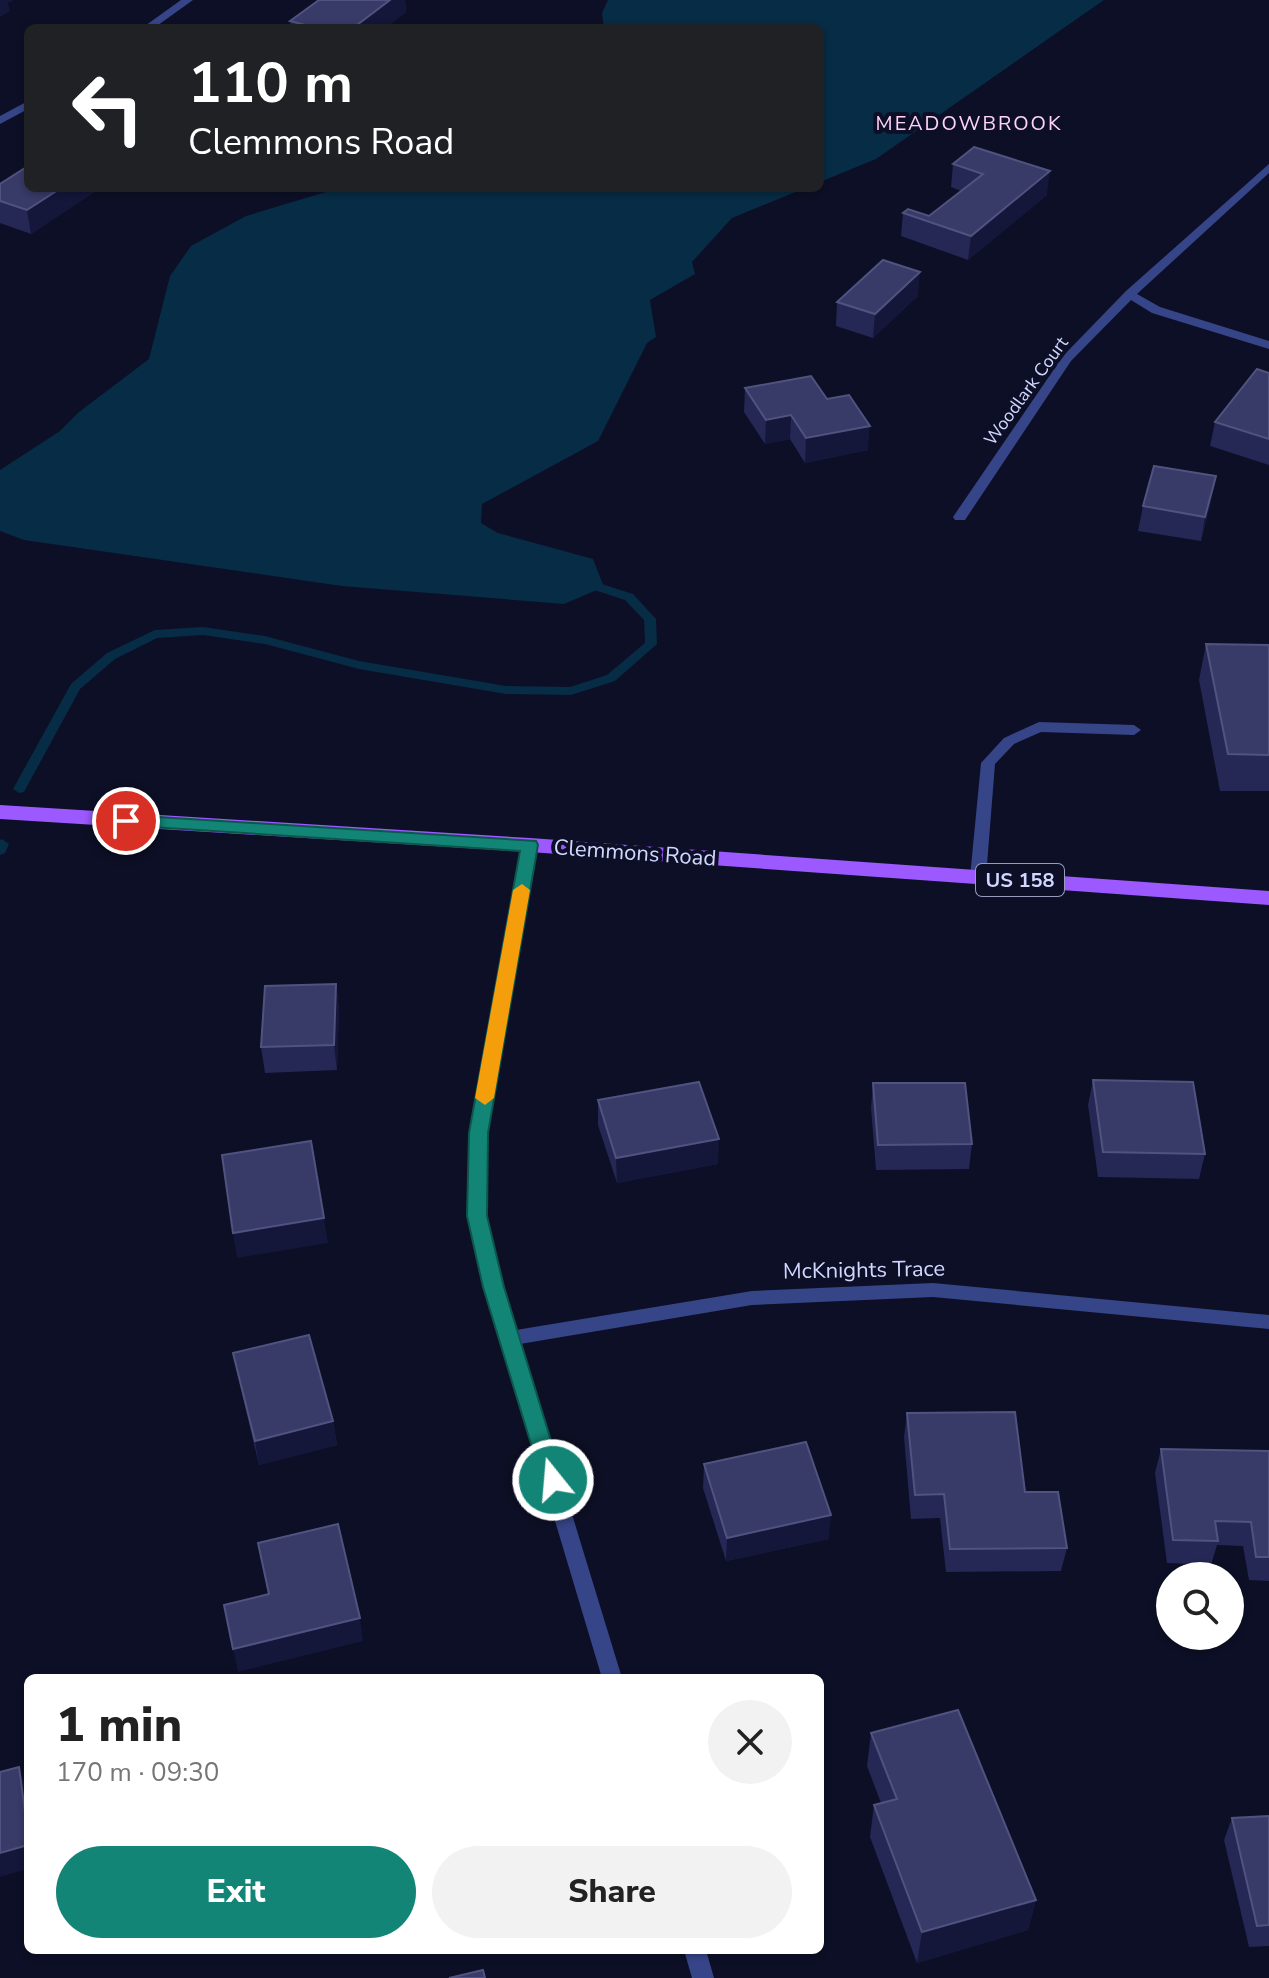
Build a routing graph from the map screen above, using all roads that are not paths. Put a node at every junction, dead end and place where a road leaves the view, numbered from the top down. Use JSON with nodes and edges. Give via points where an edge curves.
{"nodes":[{"id":1,"x":188,"y":0,"type":"edge"},
{"id":2,"x":153,"y":24,"type":"edge"},
{"id":3,"x":24,"y":106,"type":"edge"},
{"id":4,"x":0,"y":121,"type":"edge"},
{"id":5,"x":1269,"y":167,"type":"edge"},
{"id":6,"x":1130,"y":294,"type":"junction"},
{"id":7,"x":1269,"y":345,"type":"edge"},
{"id":8,"x":960,"y":517,"type":"dead end"},
{"id":9,"x":1134,"y":730,"type":"dead end"},
{"id":10,"x":0,"y":812,"type":"edge"},
{"id":11,"x":530,"y":845,"type":"junction"},
{"id":12,"x":978,"y":877,"type":"junction"},
{"id":13,"x":1269,"y":898,"type":"edge"},
{"id":14,"x":1269,"y":1322,"type":"edge"},
{"id":15,"x":510,"y":1338,"type":"junction"},
{"id":16,"x":611,"y":1674,"type":"edge"},
{"id":17,"x":696,"y":1954,"type":"edge"},
{"id":18,"x":703,"y":1978,"type":"edge"}],
"edges":[{"from":1,"to":2,"type":"street"},
{"from":3,"to":4,"type":"street"},
{"from":5,"to":6,"type":"street","name":"Woodlark Court"},
{"from":6,"to":7,"type":"street","via":[[1156,310]]},
{"from":6,"to":8,"type":"street","name":"Woodlark Court","via":[[1067,359]]},
{"from":9,"to":12,"type":"street","via":[[1039,727],[1009,741],[988,763]]},
{"from":10,"to":11,"type":"main road","name":"Clemmons Road","number":"US 158"},
{"from":11,"to":12,"type":"main road","name":"Clemmons Road","number":"US 158"},
{"from":11,"to":15,"type":"street","via":[[478,1133],[477,1216]]},
{"from":12,"to":13,"type":"main road","name":"Clemmons Road","number":"US 158"},
{"from":14,"to":15,"type":"street","name":"McKnights Trace","via":[[933,1290],[752,1298]]},
{"from":15,"to":16,"type":"street"},
{"from":17,"to":18,"type":"street"}]}
